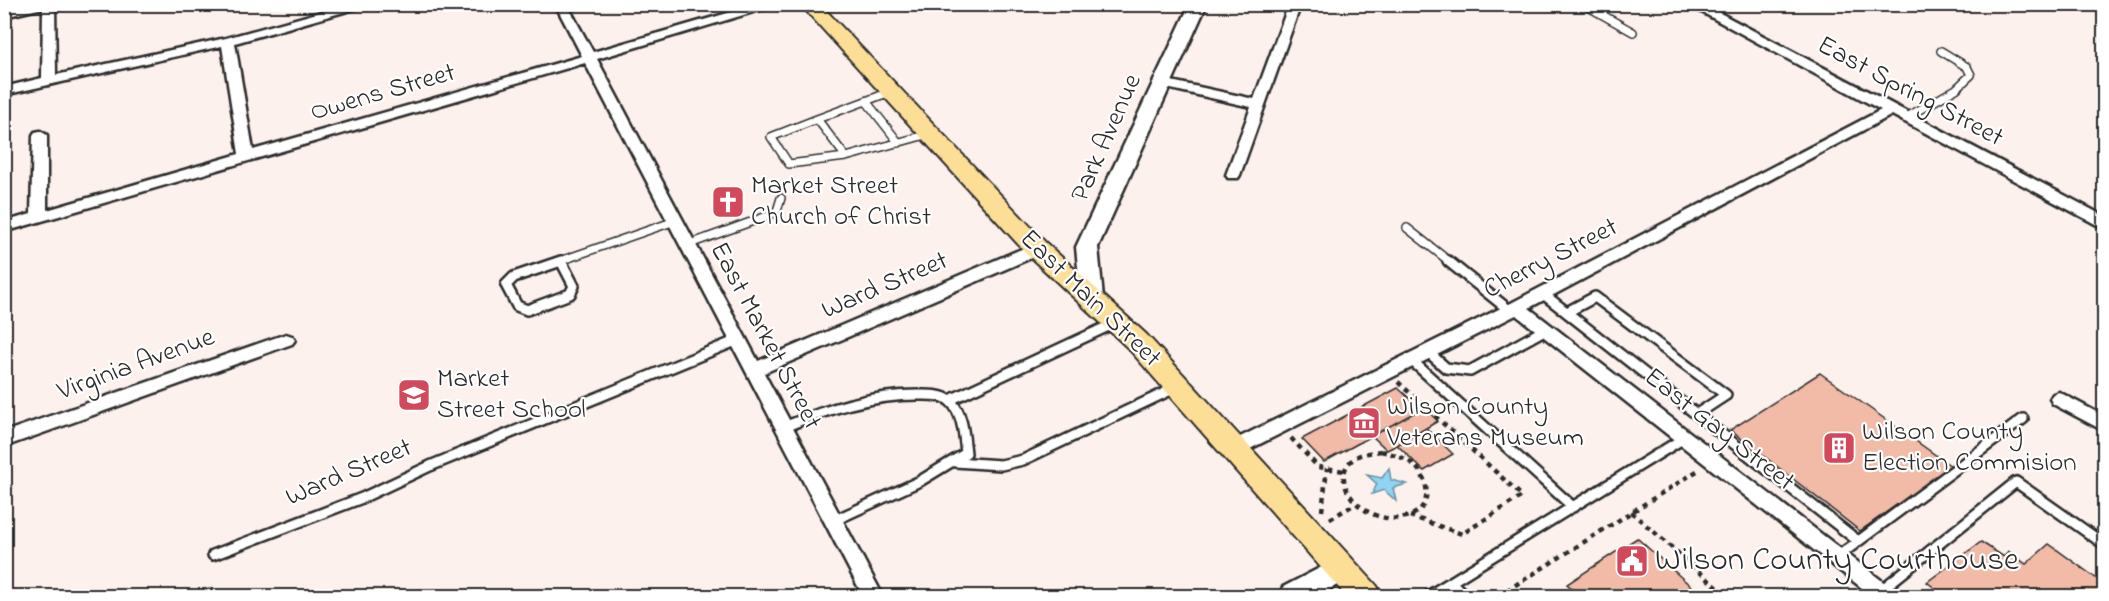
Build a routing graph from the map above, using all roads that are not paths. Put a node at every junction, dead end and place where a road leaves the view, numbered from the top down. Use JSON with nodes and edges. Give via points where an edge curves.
{"nodes":[{"id":1,"x":44,"y":4,"type":"edge"},
{"id":2,"x":49,"y":4,"type":"edge"},
{"id":3,"x":366,"y":4,"type":"edge"},
{"id":4,"x":561,"y":4,"type":"edge"},
{"id":5,"x":774,"y":4,"type":"edge"},
{"id":6,"x":809,"y":4,"type":"edge"},
{"id":7,"x":1198,"y":4,"type":"edge"},
{"id":8,"x":1295,"y":4,"type":"edge"},
{"id":9,"x":1583,"y":4,"type":"edge"},
{"id":10,"x":1600,"y":4,"type":"edge"},
{"id":11,"x":1693,"y":4,"type":"edge"},
{"id":12,"x":1591,"y":9,"type":"junction"},
{"id":13,"x":4,"y":13,"type":"edge"},
{"id":14,"x":1632,"y":32,"type":"dead end"},
{"id":15,"x":228,"y":41,"type":"junction"},
{"id":16,"x":1941,"y":51,"type":"dead end"},
{"id":17,"x":590,"y":58,"type":"junction"},
{"id":18,"x":49,"y":80,"type":"junction"},
{"id":19,"x":1162,"y":83,"type":"junction"},
{"id":20,"x":4,"y":91,"type":"edge"},
{"id":21,"x":890,"y":92,"type":"junction"},
{"id":22,"x":866,"y":101,"type":"junction"},
{"id":23,"x":1258,"y":104,"type":"junction"},
{"id":24,"x":1898,"y":114,"type":"junction"},
{"id":25,"x":817,"y":119,"type":"junction"},
{"id":26,"x":929,"y":134,"type":"junction"},
{"id":27,"x":40,"y":135,"type":"dead end"},
{"id":28,"x":899,"y":143,"type":"junction"},
{"id":29,"x":846,"y":157,"type":"junction"},
{"id":30,"x":247,"y":158,"type":"junction"},
{"id":31,"x":1233,"y":175,"type":"dead end"},
{"id":32,"x":782,"y":198,"type":"dead end"},
{"id":33,"x":39,"y":217,"type":"junction"},
{"id":34,"x":675,"y":221,"type":"junction"},
{"id":35,"x":2104,"y":222,"type":"edge"},
{"id":36,"x":4,"y":226,"type":"edge"},
{"id":37,"x":1407,"y":228,"type":"dead end"},
{"id":38,"x":687,"y":245,"type":"junction"},
{"id":39,"x":1036,"y":249,"type":"junction"},
{"id":40,"x":561,"y":261,"type":"junction"},
{"id":41,"x":1542,"y":293,"type":"junction"},
{"id":42,"x":1092,"y":298,"type":"junction"},
{"id":43,"x":1513,"y":308,"type":"junction"},
{"id":44,"x":1567,"y":312,"type":"junction"},
{"id":45,"x":1117,"y":322,"type":"junction"},
{"id":46,"x":1546,"y":329,"type":"junction"},
{"id":47,"x":286,"y":340,"type":"dead end"},
{"id":48,"x":738,"y":340,"type":"junction"},
{"id":49,"x":1427,"y":351,"type":"junction"},
{"id":50,"x":1410,"y":359,"type":"junction"},
{"id":51,"x":754,"y":370,"type":"junction"},
{"id":52,"x":1179,"y":387,"type":"junction"},
{"id":53,"x":2059,"y":399,"type":"dead end"},
{"id":54,"x":950,"y":400,"type":"junction"},
{"id":55,"x":1697,"y":414,"type":"junction"},
{"id":56,"x":2023,"y":419,"type":"dead end"},
{"id":57,"x":2104,"y":424,"type":"edge"},
{"id":58,"x":784,"y":427,"type":"junction"},
{"id":59,"x":1684,"y":438,"type":"junction"},
{"id":60,"x":4,"y":440,"type":"edge"},
{"id":61,"x":1233,"y":449,"type":"junction"},
{"id":62,"x":955,"y":462,"type":"junction"},
{"id":63,"x":1573,"y":507,"type":"junction"},
{"id":64,"x":833,"y":521,"type":"junction"},
{"id":65,"x":1858,"y":540,"type":"junction"},
{"id":66,"x":2104,"y":544,"type":"edge"},
{"id":67,"x":213,"y":555,"type":"dead end"},
{"id":68,"x":1837,"y":557,"type":"junction"},
{"id":69,"x":1341,"y":569,"type":"junction"},
{"id":70,"x":1451,"y":582,"type":"junction"},
{"id":71,"x":1883,"y":594,"type":"edge"},
{"id":72,"x":873,"y":597,"type":"edge"},
{"id":73,"x":1293,"y":597,"type":"edge"},
{"id":74,"x":1366,"y":597,"type":"edge"},
{"id":75,"x":1428,"y":597,"type":"edge"},
{"id":76,"x":1465,"y":597,"type":"edge"}],
"edges":[{"from":1,"to":13,"type":"street"},
{"from":2,"to":18,"type":"street"},
{"from":3,"to":15,"type":"street"},
{"from":4,"to":17,"type":"street","name":"East Market Street"},
{"from":5,"to":17,"type":"street","name":"Owens Street"},
{"from":6,"to":21,"type":"main road","name":"East Main Street"},
{"from":7,"to":19,"type":"street","name":"Park Avenue"},
{"from":8,"to":23,"type":"street"},
{"from":9,"to":12,"type":"lane"},
{"from":10,"to":12,"type":"lane"},
{"from":11,"to":24,"type":"street","name":"East Spring Street"},
{"from":12,"to":14,"type":"lane"},
{"from":15,"to":18,"type":"street"},
{"from":15,"to":30,"type":"street"},
{"from":16,"to":24,"type":"lane","via":[[1967,67],[1971,75],[1956,88]]},
{"from":17,"to":30,"type":"street","name":"Owens Street"},
{"from":17,"to":34,"type":"street","name":"East Market Street"},
{"from":18,"to":20,"type":"street"},
{"from":19,"to":23,"type":"street"},
{"from":19,"to":42,"type":"street","name":"Park Avenue","via":[[1087,247]]},
{"from":21,"to":22,"type":"lane"},
{"from":21,"to":26,"type":"main road","name":"East Main Street"},
{"from":22,"to":25,"type":"lane"},
{"from":22,"to":28,"type":"lane"},
{"from":23,"to":31,"type":"street"},
{"from":24,"to":35,"type":"street","name":"East Spring Street"},
{"from":24,"to":41,"type":"street","name":"Cherry Street"},
{"from":25,"to":29,"type":"lane"},
{"from":25,"to":29,"type":"lane","via":[[771,137],[789,164]]},
{"from":26,"to":28,"type":"lane"},
{"from":26,"to":39,"type":"main road","name":"East Main Street"},
{"from":27,"to":33,"type":"street"},
{"from":28,"to":29,"type":"lane"},
{"from":30,"to":33,"type":"street","name":"Owens Street"},
{"from":32,"to":38,"type":"lane","via":[[777,211],[770,215]]},
{"from":33,"to":36,"type":"street","name":"Owens Street"},
{"from":34,"to":38,"type":"street","name":"East Market Street"},
{"from":34,"to":40,"type":"lane"},
{"from":37,"to":43,"type":"lane"},
{"from":38,"to":48,"type":"street","name":"East Market Street"},
{"from":39,"to":42,"type":"main road","name":"East Main Street"},
{"from":39,"to":51,"type":"street","name":"Ward Street"},
{"from":40,"to":40,"type":"lane","via":[[514,277],[506,285],[517,306],[527,310],[570,294],[574,286]]},
{"from":41,"to":43,"type":"street","name":"Cherry Street"},
{"from":41,"to":44,"type":"lane"},
{"from":42,"to":45,"type":"main road","name":"East Main Street"},
{"from":43,"to":46,"type":"street","name":"East Gay Street"},
{"from":43,"to":49,"type":"street","name":"Cherry Street"},
{"from":44,"to":55,"type":"lane"},
{"from":44,"to":55,"type":"lane","via":[[1594,297],[1726,395]]},
{"from":45,"to":52,"type":"main road","name":"East Main Street"},
{"from":45,"to":54,"type":"lane"},
{"from":46,"to":49,"type":"lane","via":[[1470,371],[1446,368]]},
{"from":46,"to":59,"type":"street","name":"East Gay Street"},
{"from":47,"to":60,"type":"street","name":"Virginia Avenue"},
{"from":48,"to":51,"type":"street","name":"East Market Street"},
{"from":48,"to":67,"type":"lane","name":"Ward Street","via":[[430,466],[362,498]]},
{"from":49,"to":50,"type":"street","name":"Cherry Street"},
{"from":50,"to":61,"type":"street","name":"Cherry Street"},
{"from":50,"to":63,"type":"lane"},
{"from":51,"to":58,"type":"street","name":"East Market Street"},
{"from":52,"to":61,"type":"main road","name":"East Main Street"},
{"from":52,"to":62,"type":"lane","via":[[1023,460],[992,465]]},
{"from":53,"to":57,"type":"street"},
{"from":54,"to":58,"type":"lane","via":[[898,395],[861,399]]},
{"from":54,"to":62,"type":"lane","via":[[959,418],[966,453]]},
{"from":55,"to":65,"type":"lane"},
{"from":56,"to":65,"type":"lane"},
{"from":58,"to":64,"type":"street","name":"East Market Street"},
{"from":59,"to":63,"type":"lane"},
{"from":59,"to":68,"type":"street","name":"East Gay Street"},
{"from":61,"to":69,"type":"main road","name":"East Main Street"},
{"from":62,"to":64,"type":"lane"},
{"from":63,"to":70,"type":"lane"},
{"from":64,"to":72,"type":"street","name":"East Market Street"},
{"from":65,"to":68,"type":"lane"},
{"from":66,"to":71,"type":"lane","via":[[2016,482]]},
{"from":68,"to":71,"type":"street","name":"East Gay Street"},
{"from":69,"to":73,"type":"street"},
{"from":69,"to":74,"type":"main road","name":"East Main Street"},
{"from":70,"to":75,"type":"lane"},
{"from":70,"to":76,"type":"lane"}]}
